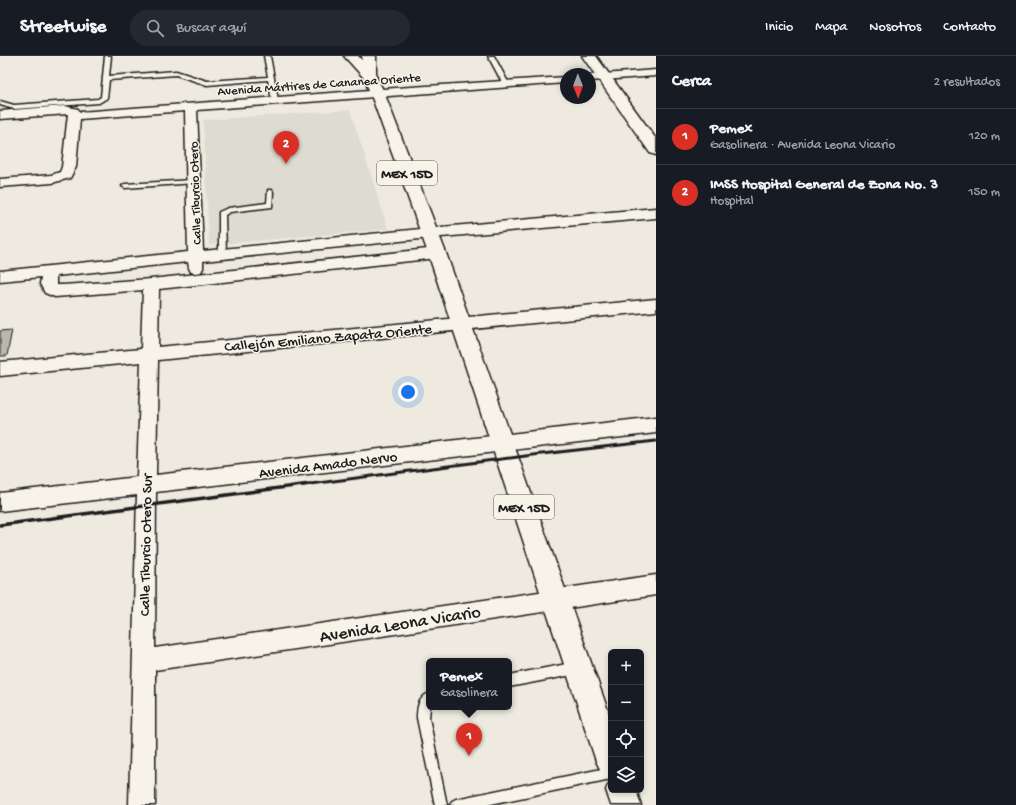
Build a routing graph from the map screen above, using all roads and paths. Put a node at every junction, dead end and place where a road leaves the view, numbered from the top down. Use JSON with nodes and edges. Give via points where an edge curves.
{"nodes":[{"id":1,"x":108,"y":56,"type":"edge"},
{"id":2,"x":267,"y":56,"type":"edge"},
{"id":3,"x":351,"y":56,"type":"edge"},
{"id":4,"x":369,"y":56,"type":"edge"},
{"id":5,"x":491,"y":56,"type":"edge"},
{"id":6,"x":589,"y":56,"type":"edge"},
{"id":7,"x":656,"y":73,"type":"edge"},
{"id":8,"x":369,"y":74,"type":"junction"},
{"id":9,"x":597,"y":77,"type":"edge"},
{"id":10,"x":106,"y":78,"type":"junction"},
{"id":11,"x":271,"y":78,"type":"junction"},
{"id":12,"x":560,"y":80,"type":"edge"},
{"id":13,"x":506,"y":84,"type":"junction"},
{"id":14,"x":377,"y":92,"type":"junction"},
{"id":15,"x":275,"y":100,"type":"junction"},
{"id":16,"x":0,"y":103,"type":"edge"},
{"id":17,"x":191,"y":107,"type":"junction"},
{"id":18,"x":73,"y":114,"type":"junction"},
{"id":19,"x":0,"y":115,"type":"edge"},
{"id":20,"x":656,"y":150,"type":"edge"},
{"id":21,"x":193,"y":182,"type":"junction"},
{"id":22,"x":0,"y":183,"type":"edge"},
{"id":23,"x":125,"y":186,"type":"dead end"},
{"id":24,"x":270,"y":192,"type":"dead end"},
{"id":25,"x":656,"y":213,"type":"edge"},
{"id":26,"x":434,"y":243,"type":"junction"},
{"id":27,"x":222,"y":254,"type":"junction"},
{"id":28,"x":196,"y":257,"type":"junction"},
{"id":29,"x":49,"y":272,"type":"junction"},
{"id":30,"x":0,"y":276,"type":"edge"},
{"id":31,"x":196,"y":279,"type":"junction"},
{"id":32,"x":151,"y":284,"type":"junction"},
{"id":33,"x":656,"y":305,"type":"edge"},
{"id":34,"x":462,"y":324,"type":"junction"},
{"id":35,"x":149,"y":354,"type":"junction"},
{"id":36,"x":0,"y":369,"type":"edge"},
{"id":37,"x":656,"y":425,"type":"edge"},
{"id":38,"x":502,"y":443,"type":"junction"},
{"id":39,"x":146,"y":485,"type":"junction"},
{"id":40,"x":0,"y":502,"type":"edge"},
{"id":41,"x":656,"y":585,"type":"edge"},
{"id":42,"x":556,"y":600,"type":"junction"},
{"id":43,"x":144,"y":662,"type":"junction"},
{"id":44,"x":579,"y":668,"type":"junction"},
{"id":45,"x":512,"y":680,"type":"edge"},
{"id":46,"x":426,"y":703,"type":"edge"},
{"id":47,"x":610,"y":757,"type":"edge"},
{"id":48,"x":608,"y":774,"type":"edge"},
{"id":49,"x":622,"y":793,"type":"edge"},
{"id":50,"x":142,"y":805,"type":"edge"},
{"id":51,"x":441,"y":805,"type":"edge"},
{"id":52,"x":456,"y":805,"type":"edge"},
{"id":53,"x":626,"y":805,"type":"edge"}],
"edges":[{"from":1,"to":10,"type":"lane"},
{"from":2,"to":11,"type":"lane"},
{"from":3,"to":8,"type":"main road","number":"MEX 15D"},
{"from":4,"to":8,"type":"main road"},
{"from":5,"to":13,"type":"lane"},
{"from":6,"to":9,"type":"main road"},
{"from":7,"to":9,"type":"street"},
{"from":8,"to":14,"type":"main road","number":"MEX 15D"},
{"from":9,"to":20,"type":"main road"},
{"from":10,"to":11,"type":"lane","via":[[176,73],[187,74],[207,83]]},
{"from":10,"to":16,"type":"lane","via":[[104,98],[99,101],[14,107]]},
{"from":11,"to":15,"type":"lane"},
{"from":12,"to":13,"type":"street","name":"Avenida Mártires de Cananea Oriente"},
{"from":13,"to":14,"type":"street","name":"Avenida Mártires de Cananea Oriente"},
{"from":14,"to":15,"type":"street","name":"Avenida Mártires de Cananea Oriente"},
{"from":14,"to":26,"type":"main road","number":"MEX 15D"},
{"from":15,"to":17,"type":"street","name":"Avenida Mártires de Cananea Oriente"},
{"from":17,"to":18,"type":"street","name":"Avenida Mártires de Cananea Oriente"},
{"from":17,"to":21,"type":"street","name":"Calle Tiburcio Otero"},
{"from":18,"to":19,"type":"street","name":"Avenida Mártires de Cananea Oriente"},
{"from":18,"to":22,"type":"street","via":[[70,167],[64,176]]},
{"from":21,"to":23,"type":"lane"},
{"from":21,"to":28,"type":"street","name":"Calle Tiburcio Otero"},
{"from":24,"to":27,"type":"lane","via":[[270,205],[228,210],[221,214]]},
{"from":25,"to":26,"type":"street"},
{"from":26,"to":27,"type":"street"},
{"from":26,"to":31,"type":"street"},
{"from":26,"to":34,"type":"main road","number":"MEX 15D"},
{"from":27,"to":28,"type":"street"},
{"from":28,"to":29,"type":"street"},
{"from":28,"to":31,"type":"street","name":"Calle Tiburcio Otero"},
{"from":29,"to":30,"type":"street"},
{"from":29,"to":32,"type":"street","via":[[48,284],[50,289],[55,291]]},
{"from":31,"to":32,"type":"street"},
{"from":32,"to":35,"type":"street","name":"Calle Tiburcio Otero Sur"},
{"from":33,"to":34,"type":"street","name":"Callejón Emiliano Zapata Oriente"},
{"from":34,"to":35,"type":"street","name":"Callejón Emiliano Zapata Oriente"},
{"from":34,"to":38,"type":"main road","number":"MEX 15D"},
{"from":35,"to":36,"type":"street","name":"Callejón Emiliano Zapata Oriente"},
{"from":35,"to":39,"type":"street","name":"Calle Tiburcio Otero Sur"},
{"from":37,"to":38,"type":"street","name":"Avenida Amado Nervo"},
{"from":38,"to":39,"type":"street","name":"Avenida Amado Nervo"},
{"from":38,"to":42,"type":"main road","number":"MEX 15D"},
{"from":39,"to":40,"type":"street","name":"Avenida Amado Nervo"},
{"from":39,"to":43,"type":"street","name":"Calle Tiburcio Otero Sur"},
{"from":41,"to":42,"type":"street","name":"Avenida Leona Vicario"},
{"from":42,"to":43,"type":"street","name":"Avenida Leona Vicario"},
{"from":42,"to":44,"type":"main road","number":"MEX 15D"},
{"from":43,"to":50,"type":"street","name":"Calle Tiburcio Otero Sur"},
{"from":44,"to":45,"type":"lane"},
{"from":44,"to":47,"type":"main road","number":"MEX 15D"},
{"from":46,"to":51,"type":"lane","via":[[423,707],[423,718]]},
{"from":48,"to":52,"type":"lane"},
{"from":49,"to":53,"type":"main road"}]}
